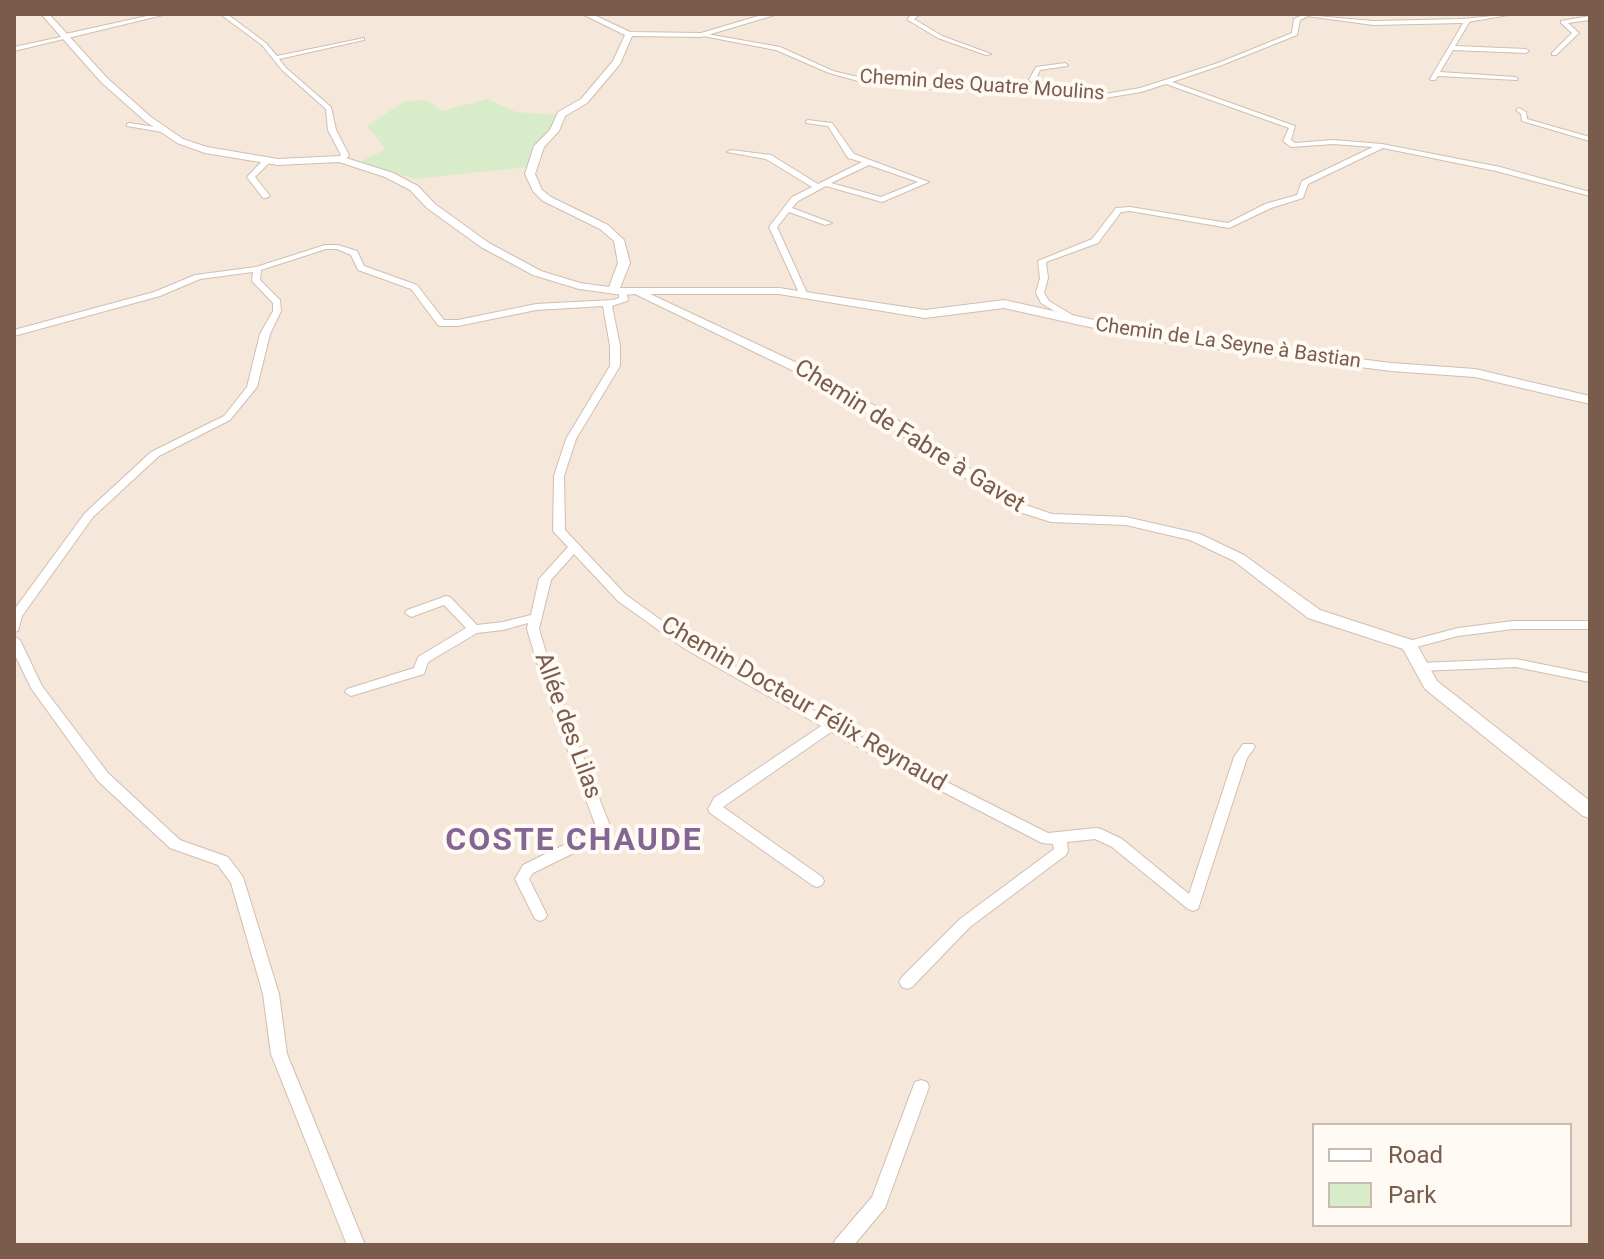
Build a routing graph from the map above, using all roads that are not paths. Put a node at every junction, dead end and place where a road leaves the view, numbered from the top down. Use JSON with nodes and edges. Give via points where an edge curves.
{"nodes":[{"id":1,"x":45,"y":14,"type":"edge"},
{"id":2,"x":164,"y":14,"type":"edge"},
{"id":3,"x":223,"y":14,"type":"edge"},
{"id":4,"x":586,"y":14,"type":"edge"},
{"id":5,"x":774,"y":14,"type":"edge"},
{"id":6,"x":917,"y":14,"type":"edge"},
{"id":7,"x":1510,"y":14,"type":"edge"},
{"id":8,"x":1301,"y":15,"type":"edge"},
{"id":9,"x":1590,"y":18,"type":"edge"},
{"id":10,"x":1467,"y":21,"type":"junction"},
{"id":11,"x":629,"y":34,"type":"junction"},
{"id":12,"x":701,"y":35,"type":"junction"},
{"id":13,"x":64,"y":37,"type":"junction"},
{"id":14,"x":362,"y":39,"type":"dead end"},
{"id":15,"x":1453,"y":48,"type":"junction"},
{"id":16,"x":14,"y":49,"type":"edge"},
{"id":17,"x":1526,"y":51,"type":"dead end"},
{"id":18,"x":988,"y":54,"type":"dead end"},
{"id":19,"x":1554,"y":54,"type":"dead end"},
{"id":20,"x":275,"y":58,"type":"junction"},
{"id":21,"x":1065,"y":65,"type":"dead end"},
{"id":22,"x":1515,"y":79,"type":"dead end"},
{"id":23,"x":1164,"y":81,"type":"junction"},
{"id":24,"x":1046,"y":88,"type":"junction"},
{"id":25,"x":1519,"y":110,"type":"dead end"},
{"id":26,"x":148,"y":119,"type":"junction"},
{"id":27,"x":808,"y":122,"type":"dead end"},
{"id":28,"x":162,"y":130,"type":"junction"},
{"id":29,"x":1590,"y":139,"type":"edge"},
{"id":30,"x":1382,"y":146,"type":"junction"},
{"id":31,"x":731,"y":152,"type":"dead end"},
{"id":32,"x":340,"y":159,"type":"junction"},
{"id":33,"x":268,"y":160,"type":"junction"},
{"id":34,"x":868,"y":162,"type":"junction"},
{"id":35,"x":821,"y":186,"type":"junction"},
{"id":36,"x":1590,"y":194,"type":"edge"},
{"id":37,"x":266,"y":196,"type":"dead end"},
{"id":38,"x":787,"y":209,"type":"junction"},
{"id":39,"x":828,"y":223,"type":"dead end"},
{"id":40,"x":624,"y":263,"type":"junction"},
{"id":41,"x":257,"y":269,"type":"junction"},
{"id":42,"x":590,"y":288,"type":"junction"},
{"id":43,"x":620,"y":291,"type":"junction"},
{"id":44,"x":649,"y":293,"type":"junction"},
{"id":45,"x":803,"y":293,"type":"junction"},
{"id":46,"x":607,"y":304,"type":"junction"},
{"id":47,"x":1078,"y":322,"type":"junction"},
{"id":48,"x":14,"y":333,"type":"edge"},
{"id":49,"x":1590,"y":400,"type":"edge"},
{"id":50,"x":574,"y":547,"type":"junction"},
{"id":51,"x":411,"y":613,"type":"dead end"},
{"id":52,"x":536,"y":617,"type":"junction"},
{"id":53,"x":1590,"y":625,"type":"edge"},
{"id":54,"x":14,"y":628,"type":"edge"},
{"id":55,"x":474,"y":629,"type":"junction"},
{"id":56,"x":14,"y":640,"type":"edge"},
{"id":57,"x":1409,"y":645,"type":"junction"},
{"id":58,"x":1419,"y":667,"type":"junction"},
{"id":59,"x":1590,"y":678,"type":"edge"},
{"id":60,"x":351,"y":692,"type":"dead end"},
{"id":61,"x":831,"y":725,"type":"junction"},
{"id":62,"x":1248,"y":747,"type":"dead end"},
{"id":63,"x":1590,"y":811,"type":"edge"},
{"id":64,"x":1059,"y":838,"type":"junction"},
{"id":65,"x":817,"y":881,"type":"dead end"},
{"id":66,"x":540,"y":915,"type":"dead end"},
{"id":67,"x":907,"y":982,"type":"dead end"},
{"id":68,"x":921,"y":1087,"type":"dead end"},
{"id":69,"x":356,"y":1245,"type":"edge"},
{"id":70,"x":842,"y":1245,"type":"edge"}],
"edges":[{"from":1,"to":13,"type":"street","name":"Chemin de La Seyne à Bastian"},
{"from":2,"to":13,"type":"street"},
{"from":3,"to":20,"type":"street"},
{"from":4,"to":11,"type":"street"},
{"from":5,"to":12,"type":"street"},
{"from":6,"to":18,"type":"street","via":[[910,19],[940,37]]},
{"from":7,"to":10,"type":"street"},
{"from":8,"to":10,"type":"street","via":[[1373,23]]},
{"from":8,"to":23,"type":"street","name":"Chemin des Quatre Moulins","via":[[1295,34]]},
{"from":9,"to":19,"type":"street","via":[[1563,22],[1576,33]]},
{"from":10,"to":15,"type":"street"},
{"from":11,"to":12,"type":"street","name":"Chemin des Quatre Moulins"},
{"from":11,"to":40,"type":"street","via":[[617,62],[593,91],[561,114],[539,146],[530,174],[547,199],[611,231],[619,240]]},
{"from":12,"to":24,"type":"street","name":"Chemin des Quatre Moulins","via":[[778,48],[862,80]]},
{"from":13,"to":16,"type":"street"},
{"from":13,"to":26,"type":"street","name":"Chemin de La Seyne à Bastian"},
{"from":14,"to":20,"type":"street"},
{"from":15,"to":17,"type":"street"},
{"from":15,"to":22,"type":"street","via":[[1435,77]]},
{"from":20,"to":32,"type":"street","via":[[329,108],[332,130],[345,155]]},
{"from":21,"to":24,"type":"street","via":[[1038,68],[1032,80]]},
{"from":23,"to":24,"type":"street","name":"Chemin des Quatre Moulins","via":[[1099,97]]},
{"from":23,"to":30,"type":"street","via":[[1293,127],[1287,141],[1294,145]]},
{"from":25,"to":29,"type":"street","via":[[1524,120]]},
{"from":26,"to":28,"type":"street","name":"Chemin de La Seyne à Bastian"},
{"from":26,"to":28,"type":"street","via":[[129,125]]},
{"from":27,"to":34,"type":"street","via":[[830,124],[851,156]]},
{"from":28,"to":33,"type":"street","name":"Chemin de La Seyne à Bastian","via":[[205,150]]},
{"from":30,"to":36,"type":"street"},
{"from":30,"to":47,"type":"street","via":[[1305,183],[1300,196],[1229,226],[1119,210],[1095,241],[1042,261],[1040,293],[1045,303]]},
{"from":31,"to":35,"type":"street","via":[[768,157]]},
{"from":32,"to":33,"type":"street","name":"Chemin de La Seyne à Bastian"},
{"from":32,"to":42,"type":"street","name":"Chemin de La Seyne à Bastian","via":[[406,183],[502,255],[545,276]]},
{"from":33,"to":37,"type":"street","via":[[251,177]]},
{"from":34,"to":35,"type":"street"},
{"from":34,"to":35,"type":"street","via":[[925,182],[882,200]]},
{"from":35,"to":38,"type":"street"},
{"from":38,"to":39,"type":"street"},
{"from":38,"to":45,"type":"street","via":[[773,227]]},
{"from":40,"to":42,"type":"street"},
{"from":40,"to":43,"type":"street"},
{"from":41,"to":46,"type":"street","via":[[338,247],[354,253],[361,268],[372,274],[414,287],[441,323],[536,307]]},
{"from":41,"to":48,"type":"street","via":[[198,277],[145,298]]},
{"from":41,"to":54,"type":"street","via":[[256,281],[277,302],[277,311],[265,334],[252,387],[227,418],[155,454],[89,515],[16,616]]},
{"from":42,"to":43,"type":"street","name":"Chemin de La Seyne à Bastian"},
{"from":43,"to":44,"type":"street","name":"Chemin de La Seyne à Bastian"},
{"from":43,"to":46,"type":"street","via":[[624,299]]},
{"from":44,"to":45,"type":"street","name":"Chemin de La Seyne à Bastian"},
{"from":44,"to":57,"type":"street","name":"Chemin de Fabre à Gavet","via":[[829,384],[1018,507],[1051,518],[1126,521],[1195,537],[1239,558],[1314,614]]},
{"from":45,"to":47,"type":"street","name":"Chemin de La Seyne à Bastian","via":[[909,313],[1004,304]]},
{"from":46,"to":50,"type":"street","name":"Chemin Docteur Félix Reynaud","via":[[615,366],[571,439],[559,476],[559,531]]},
{"from":47,"to":49,"type":"street","name":"Chemin de La Seyne à Bastian","via":[[1176,340],[1453,370]]},
{"from":50,"to":52,"type":"street","name":"Allée des Lilas","via":[[545,579]]},
{"from":50,"to":61,"type":"street","name":"Chemin Docteur Félix Reynaud","via":[[622,598],[689,646]]},
{"from":51,"to":55,"type":"street","via":[[446,600]]},
{"from":52,"to":55,"type":"street"},
{"from":52,"to":66,"type":"street","name":"Allée des Lilas","via":[[533,629],[551,689],[603,826],[528,869],[522,879]]},
{"from":53,"to":57,"type":"street","via":[[1513,625]]},
{"from":55,"to":60,"type":"street","via":[[422,660],[420,671]]},
{"from":56,"to":69,"type":"street","via":[[37,688],[103,777],[175,844],[223,861],[238,881],[271,994],[279,1054]]},
{"from":57,"to":58,"type":"street"},
{"from":58,"to":59,"type":"street","via":[[1516,663]]},
{"from":58,"to":63,"type":"street","via":[[1431,685],[1476,723]]},
{"from":61,"to":64,"type":"street","name":"Chemin Docteur Félix Reynaud","via":[[1047,839]]},
{"from":61,"to":65,"type":"street","via":[[715,809]]},
{"from":62,"to":64,"type":"street","name":"Chemin Docteur Félix Reynaud","via":[[1193,905],[1117,843],[1096,833]]},
{"from":64,"to":67,"type":"street","via":[[1061,851],[965,923]]},
{"from":68,"to":70,"type":"street","via":[[879,1202]]}]}
